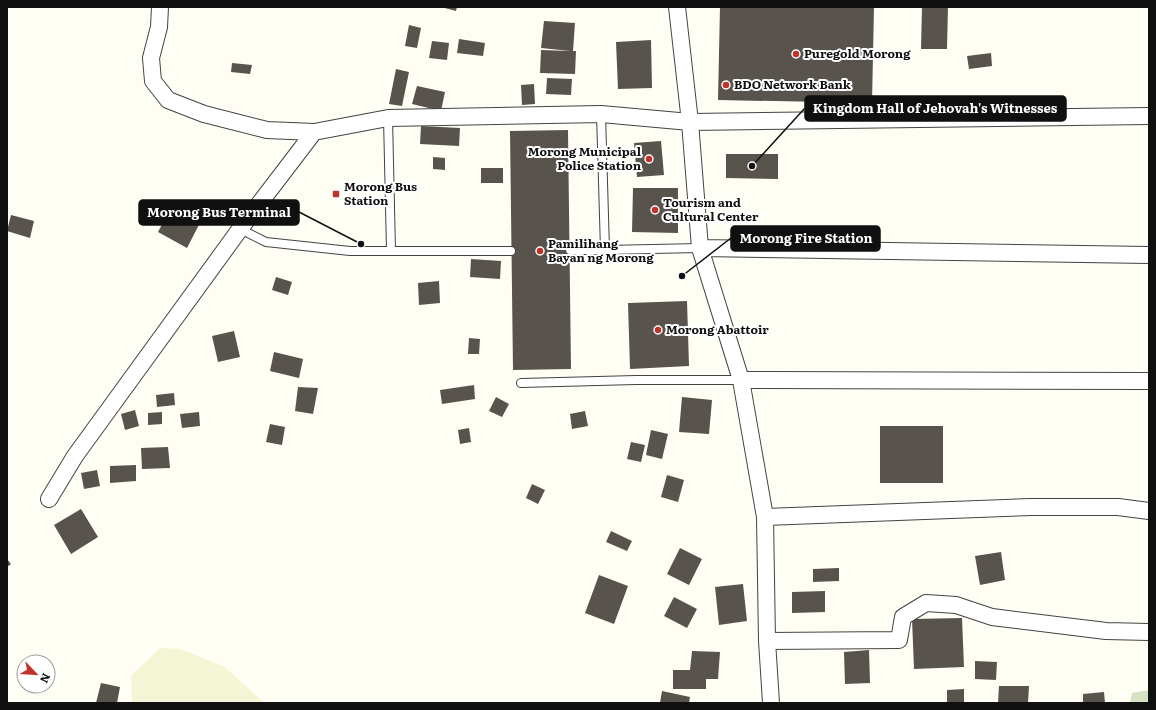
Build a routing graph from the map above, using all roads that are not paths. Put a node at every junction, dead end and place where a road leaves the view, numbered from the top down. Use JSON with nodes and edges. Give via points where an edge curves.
{"nodes":[{"id":1,"x":160,"y":7,"type":"edge"},
{"id":2,"x":677,"y":7,"type":"edge"},
{"id":3,"x":601,"y":114,"type":"junction"},
{"id":4,"x":1149,"y":116,"type":"edge"},
{"id":5,"x":388,"y":118,"type":"junction"},
{"id":6,"x":690,"y":122,"type":"junction"},
{"id":7,"x":314,"y":132,"type":"junction"},
{"id":8,"x":240,"y":229,"type":"junction"},
{"id":9,"x":700,"y":248,"type":"junction"},
{"id":10,"x":570,"y":250,"type":"dead end"},
{"id":11,"x":605,"y":250,"type":"junction"},
{"id":12,"x":391,"y":251,"type":"junction"},
{"id":13,"x":512,"y":251,"type":"dead end"},
{"id":14,"x":1149,"y":255,"type":"edge"},
{"id":15,"x":741,"y":380,"type":"junction"},
{"id":16,"x":1149,"y":381,"type":"edge"},
{"id":17,"x":521,"y":383,"type":"dead end"},
{"id":18,"x":50,"y":499,"type":"dead end"},
{"id":19,"x":1149,"y":511,"type":"edge"},
{"id":20,"x":765,"y":517,"type":"junction"},
{"id":21,"x":1149,"y":632,"type":"edge"},
{"id":22,"x":767,"y":641,"type":"junction"},
{"id":23,"x":771,"y":703,"type":"edge"}],
"edges":[{"from":1,"to":7,"type":"street","via":[[159,27],[151,58],[153,81],[168,100],[204,114],[267,130]]},
{"from":2,"to":6,"type":"street"},
{"from":3,"to":5,"type":"street"},
{"from":3,"to":6,"type":"street"},
{"from":3,"to":11,"type":"lane"},
{"from":4,"to":6,"type":"street"},
{"from":5,"to":7,"type":"street"},
{"from":5,"to":12,"type":"lane"},
{"from":6,"to":9,"type":"street"},
{"from":7,"to":8,"type":"street"},
{"from":8,"to":12,"type":"lane","via":[[266,242],[350,252]]},
{"from":8,"to":18,"type":"street","via":[[75,456]]},
{"from":9,"to":11,"type":"lane"},
{"from":9,"to":14,"type":"street"},
{"from":9,"to":15,"type":"street"},
{"from":10,"to":11,"type":"lane"},
{"from":12,"to":13,"type":"lane"},
{"from":15,"to":16,"type":"street"},
{"from":15,"to":17,"type":"lane"},
{"from":15,"to":20,"type":"street"},
{"from":19,"to":20,"type":"street","via":[[1118,507],[1031,507]]},
{"from":20,"to":22,"type":"street"},
{"from":21,"to":22,"type":"street","via":[[1106,631],[992,617],[956,605],[926,603],[903,617],[899,640]]},
{"from":22,"to":23,"type":"street"}]}
